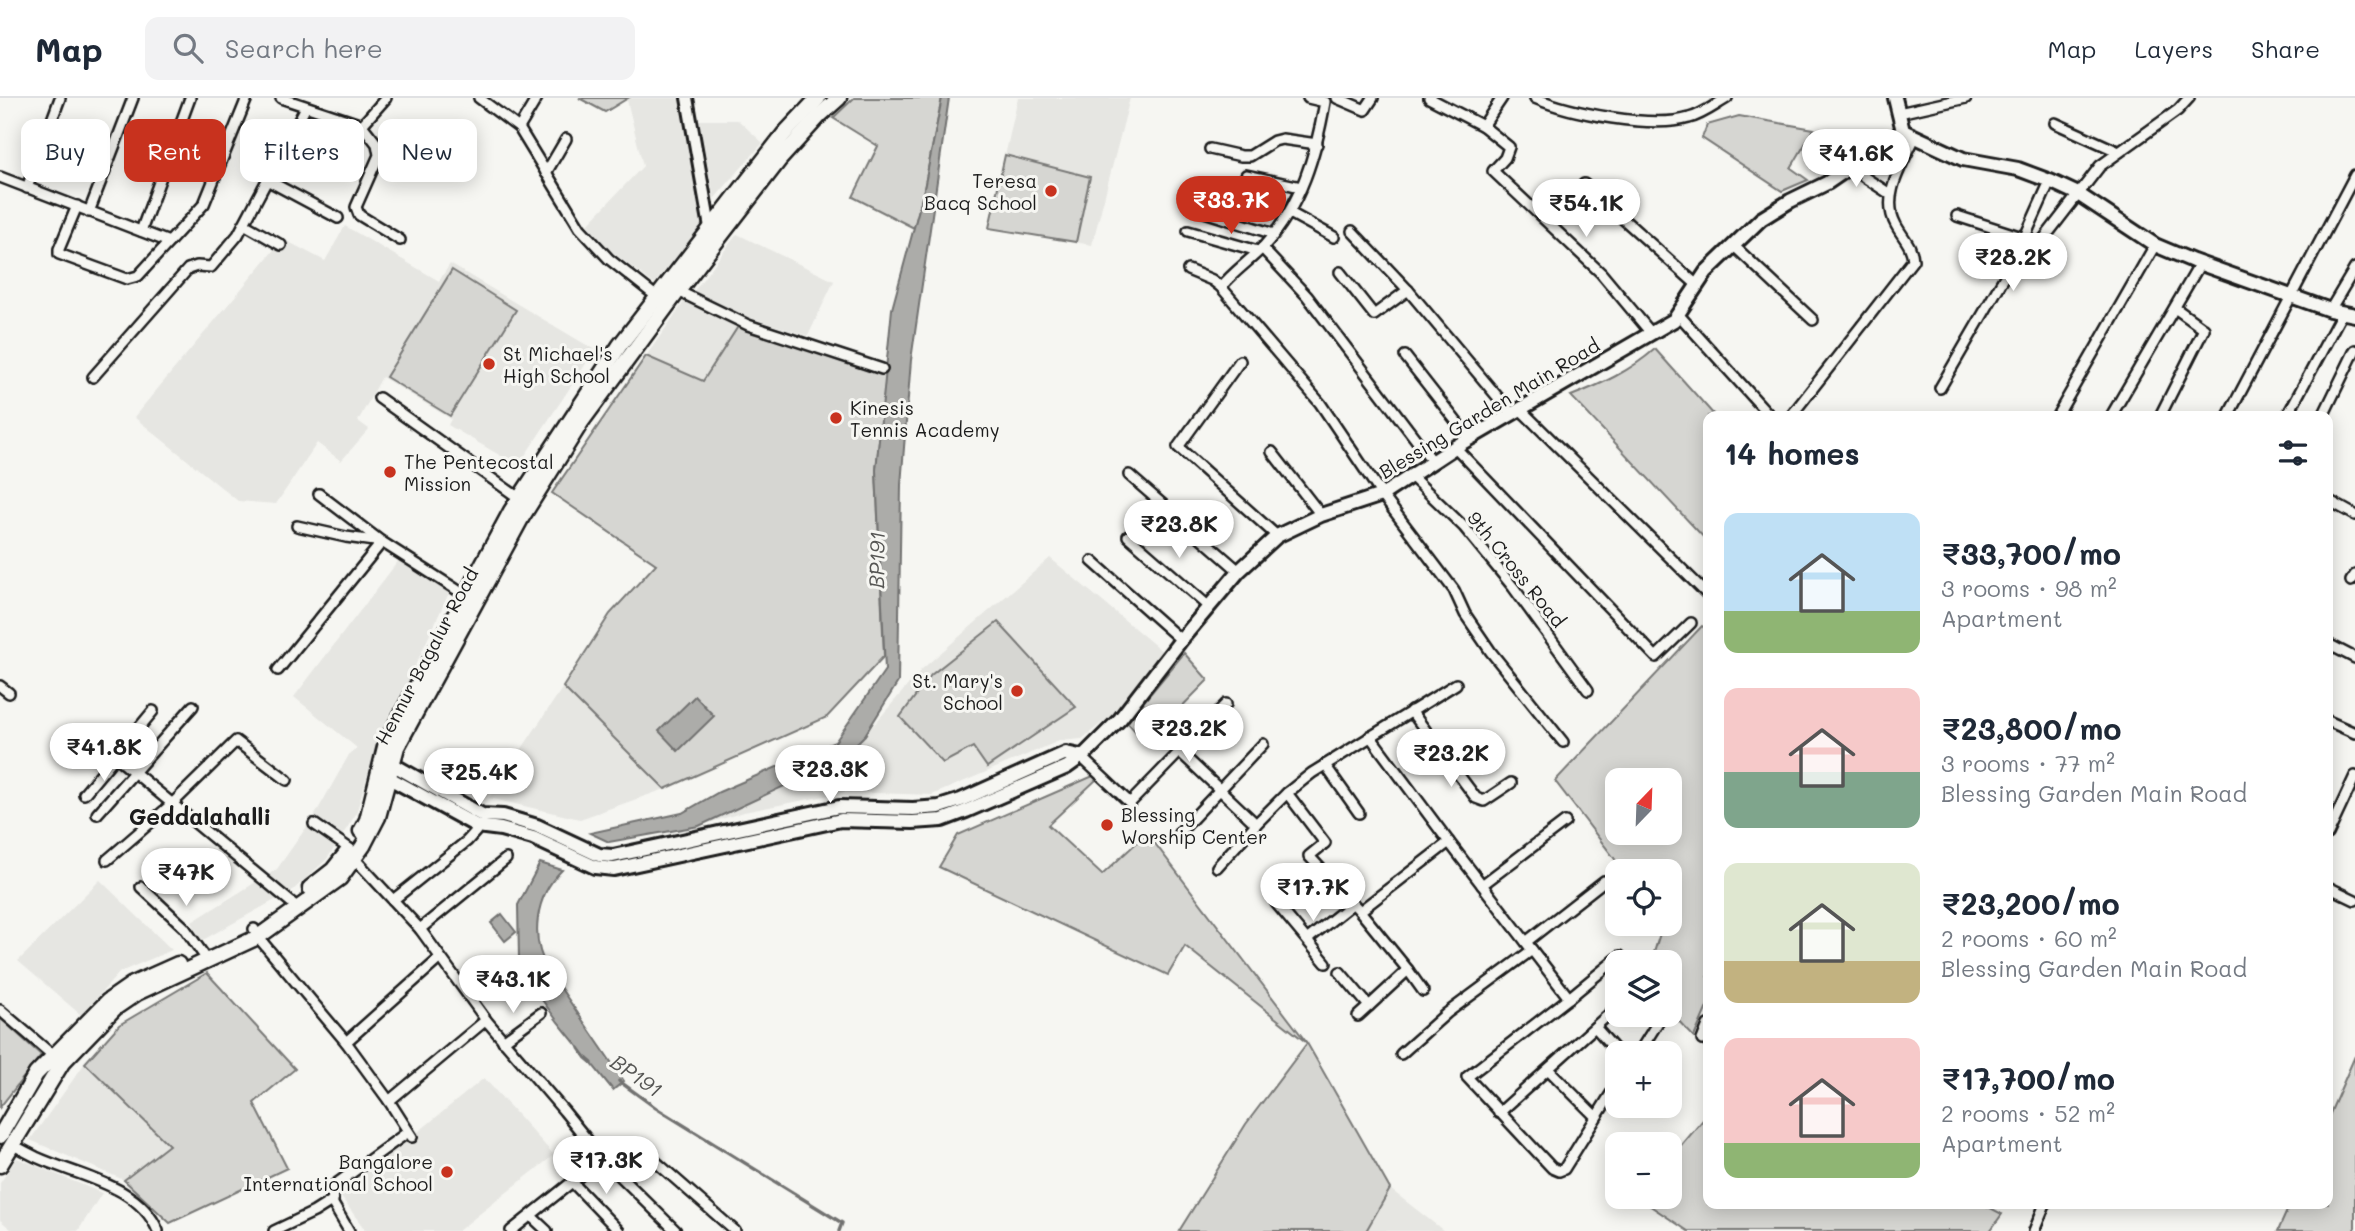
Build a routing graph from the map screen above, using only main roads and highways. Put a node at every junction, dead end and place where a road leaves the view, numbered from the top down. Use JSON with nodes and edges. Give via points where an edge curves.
{"nodes":[{"id":1,"x":818,"y":98,"type":"edge"},
{"id":2,"x":839,"y":98,"type":"edge"},
{"id":3,"x":1895,"y":98,"type":"edge"},
{"id":4,"x":1909,"y":134,"type":"junction"},
{"id":5,"x":711,"y":236,"type":"junction"},
{"id":6,"x":2343,"y":313,"type":"edge"},
{"id":7,"x":1080,"y":756,"type":"junction"},
{"id":8,"x":385,"y":768,"type":"junction"},
{"id":9,"x":256,"y":933,"type":"junction"},
{"id":10,"x":57,"y":1060,"type":"junction"},
{"id":11,"x":6,"y":1140,"type":"edge"},
{"id":12,"x":0,"y":1165,"type":"edge"}],
"edges":[{"from":1,"to":5,"type":"main road","name":"Hennur Bagalur Road","via":[[784,134]]},
{"from":2,"to":5,"type":"main road","name":"Hennur Bagalur Road"},
{"from":3,"to":4,"type":"main road"},
{"from":4,"to":6,"type":"main road","via":[[1963,159],[2018,169],[2050,181],[2155,245]]},
{"from":4,"to":7,"type":"main road","name":"Blessing Garden Main Road","via":[[1760,219],[1706,272],[1674,320],[1455,447],[1382,495],[1321,515],[1277,536],[1239,571],[1120,719]]},
{"from":5,"to":8,"type":"main road","name":"Hennur Bagalur Road","via":[[678,291],[582,421],[522,517]]},
{"from":5,"to":8,"type":"main road","name":"Hennur Bagalur Road","via":[[657,297],[519,498],[386,743]]},
{"from":7,"to":8,"type":"main road","via":[[1066,753],[939,807],[839,807],[613,856],[599,855],[537,826],[482,815]]},
{"from":7,"to":8,"type":"main road","name":"Blessing Garden Main Road","via":[[1067,767],[942,820],[841,820],[614,869],[595,867],[533,838],[478,826]]},
{"from":8,"to":9,"type":"main road","name":"Hennur Bagalur Road","via":[[352,853],[294,906]]},
{"from":9,"to":10,"type":"main road","name":"Hennur Bagalur Road","via":[[137,993]]},
{"from":9,"to":10,"type":"main road","name":"Hennur Bagalur Road","via":[[131,985],[108,1001]]},
{"from":10,"to":11,"type":"main road","name":"Hennur Bagalur Road","via":[[36,1074]]},
{"from":11,"to":12,"type":"main road","name":"Hennur Bagalur Road"}]}
